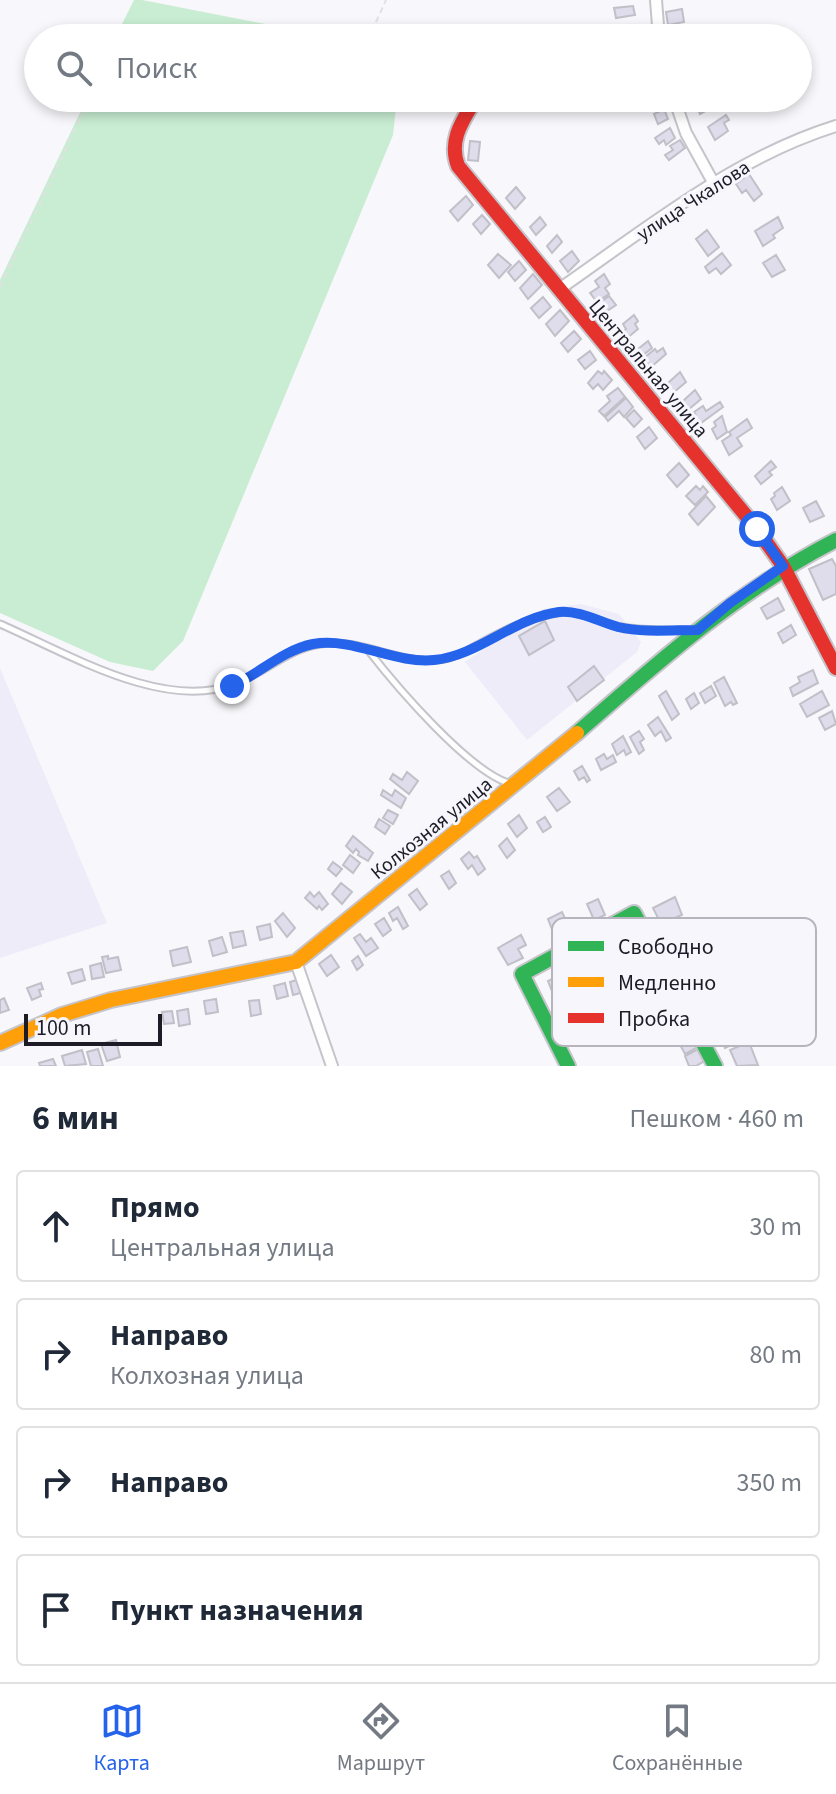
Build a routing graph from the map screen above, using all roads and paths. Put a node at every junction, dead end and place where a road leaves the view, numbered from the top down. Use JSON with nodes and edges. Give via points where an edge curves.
{"nodes":[{"id":1,"x":386,"y":0,"type":"edge"},
{"id":2,"x":656,"y":0,"type":"edge"},
{"id":3,"x":375,"y":24,"type":"edge"},
{"id":4,"x":658,"y":24,"type":"edge"},
{"id":5,"x":83,"y":112,"type":"edge"},
{"id":6,"x":467,"y":112,"type":"edge"},
{"id":7,"x":679,"y":112,"type":"edge"},
{"id":8,"x":836,"y":126,"type":"edge"},
{"id":9,"x":713,"y":182,"type":"junction"},
{"id":10,"x":0,"y":287,"type":"edge"},
{"id":11,"x":558,"y":290,"type":"junction"},
{"id":12,"x":836,"y":540,"type":"edge"},
{"id":13,"x":783,"y":566,"type":"junction"},
{"id":14,"x":0,"y":624,"type":"edge"},
{"id":15,"x":698,"y":630,"type":"junction"},
{"id":16,"x":368,"y":649,"type":"junction"},
{"id":17,"x":836,"y":668,"type":"edge"},
{"id":18,"x":516,"y":785,"type":"junction"},
{"id":19,"x":552,"y":958,"type":"edge"},
{"id":20,"x":296,"y":962,"type":"junction"},
{"id":21,"x":552,"y":1034,"type":"edge"},
{"id":22,"x":0,"y":1043,"type":"edge"},
{"id":23,"x":558,"y":1046,"type":"edge"},
{"id":24,"x":704,"y":1046,"type":"edge"},
{"id":25,"x":332,"y":1066,"type":"edge"},
{"id":26,"x":568,"y":1066,"type":"edge"},
{"id":27,"x":715,"y":1066,"type":"edge"}],
"edges":[{"from":1,"to":3,"type":"path"},
{"from":2,"to":4,"type":"street"},
{"from":5,"to":10,"type":"path"},
{"from":6,"to":11,"type":"street","name":"Центральная улица","via":[[454,159]]},
{"from":7,"to":9,"type":"street"},
{"from":8,"to":9,"type":"street","name":"улица Чкалова","via":[[798,138]]},
{"from":9,"to":11,"type":"street","name":"улица Чкалова"},
{"from":11,"to":13,"type":"street","name":"Центральная улица"},
{"from":12,"to":13,"type":"street","name":"Колхозная улица"},
{"from":13,"to":15,"type":"street","name":"Колхозная улица"},
{"from":13,"to":17,"type":"street","name":"Центральная улица"},
{"from":14,"to":16,"type":"lane","via":[[120,676],[176,691],[232,686],[312,644]]},
{"from":15,"to":16,"type":"lane","via":[[620,627],[560,612],[521,622],[453,657],[431,661]]},
{"from":15,"to":18,"type":"street","name":"Колхозная улица"},
{"from":16,"to":18,"type":"lane","via":[[454,745],[502,781]]},
{"from":18,"to":20,"type":"street","name":"Колхозная улица"},
{"from":19,"to":21,"type":"street","via":[[522,974]]},
{"from":20,"to":22,"type":"street","name":"Колхозная улица","via":[[125,996]]},
{"from":20,"to":25,"type":"street"},
{"from":23,"to":26,"type":"street"},
{"from":24,"to":27,"type":"street"}]}
